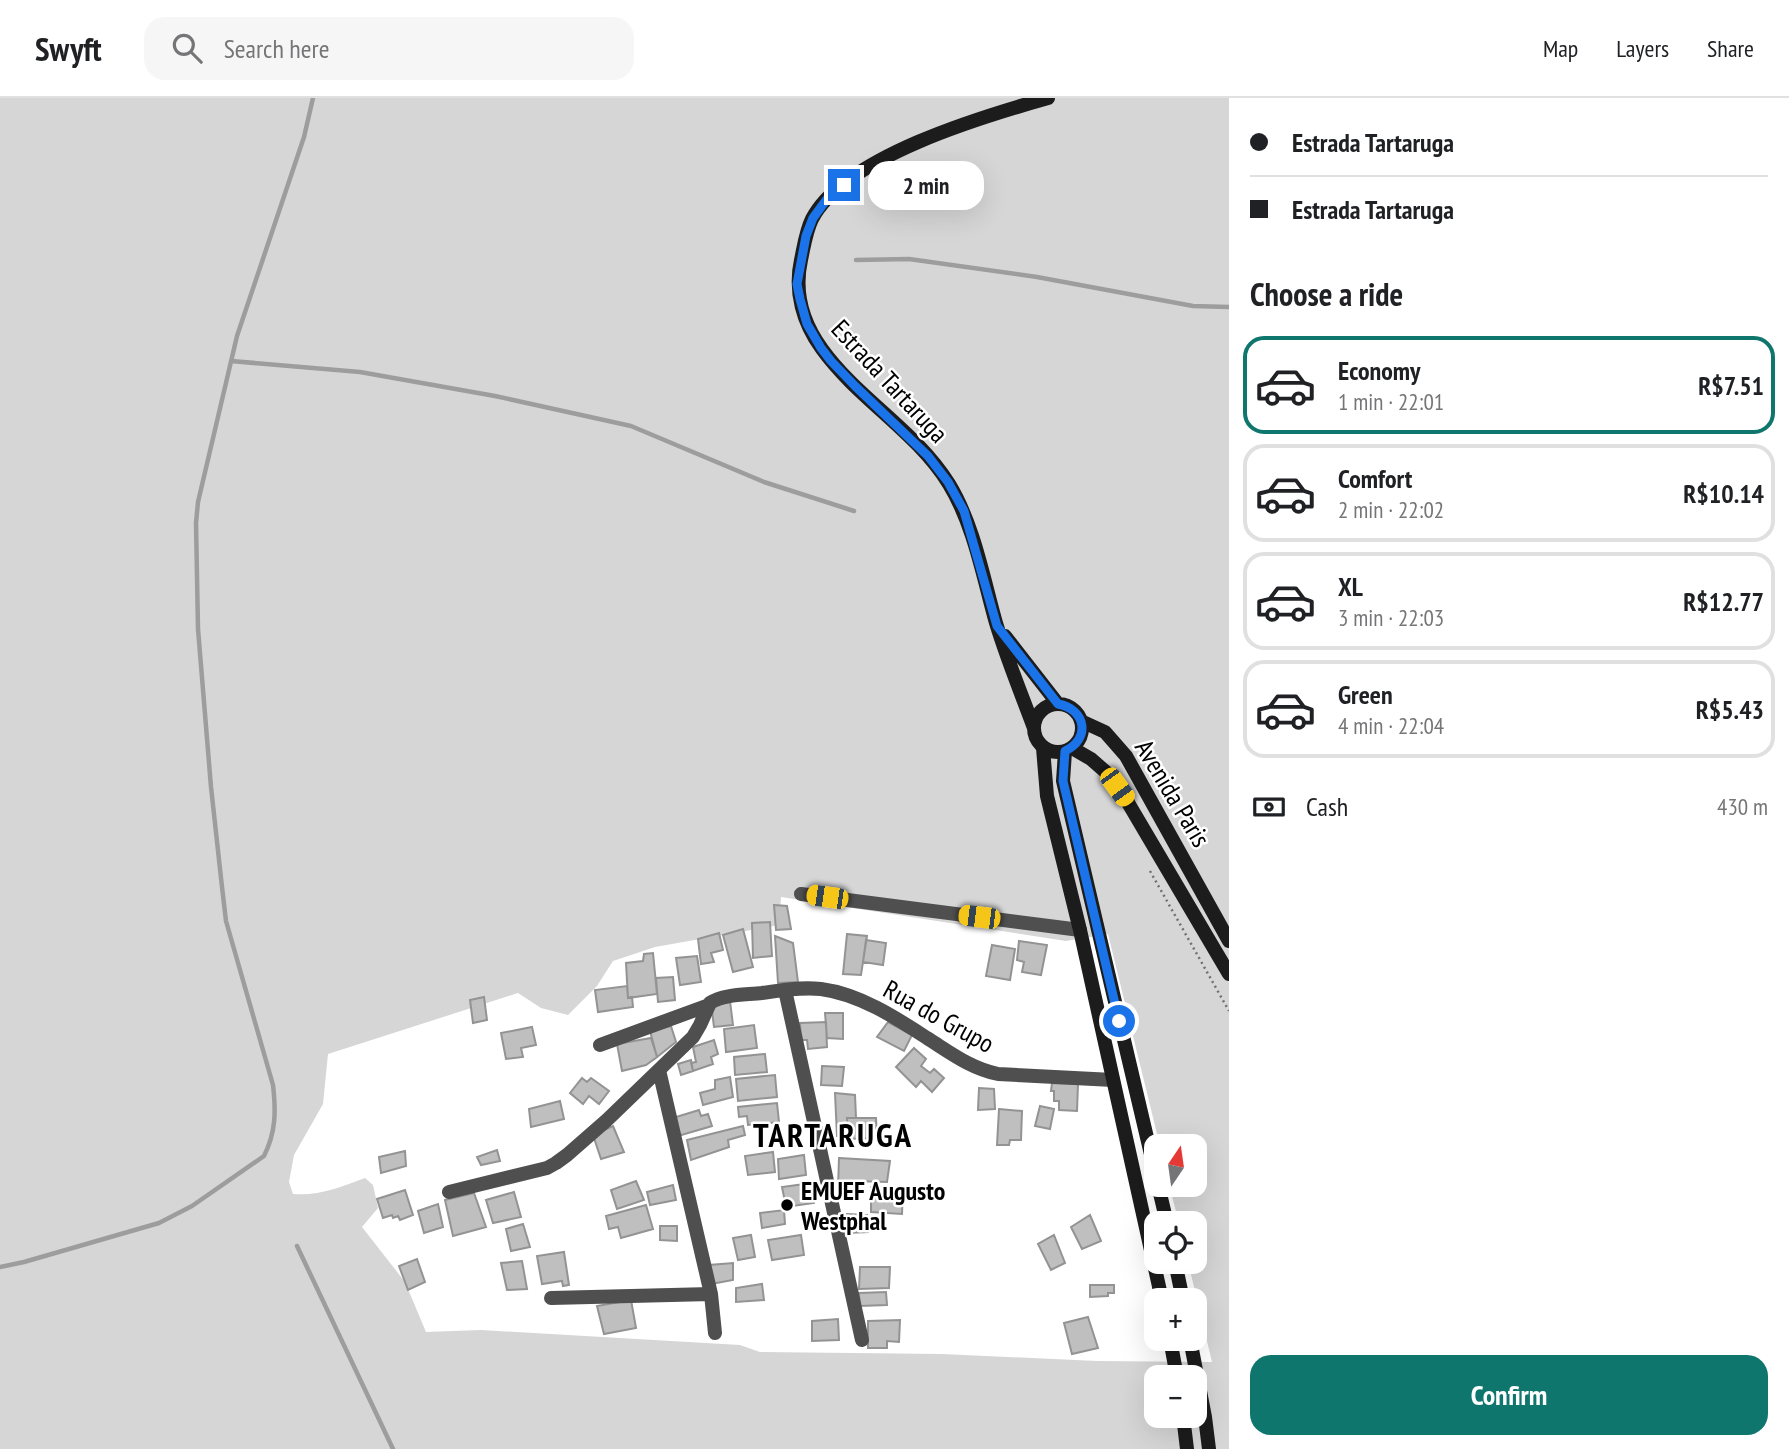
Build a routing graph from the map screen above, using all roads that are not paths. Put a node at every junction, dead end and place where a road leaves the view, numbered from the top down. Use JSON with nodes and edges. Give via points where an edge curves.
{"nodes":[{"id":1,"x":1048,"y":98,"type":"edge"},
{"id":2,"x":997,"y":626,"type":"junction"},
{"id":3,"x":1058,"y":704,"type":"junction"},
{"id":4,"x":1081,"y":721,"type":"junction"},
{"id":5,"x":1034,"y":728,"type":"junction"},
{"id":6,"x":1043,"y":748,"type":"junction"},
{"id":7,"x":1068,"y":750,"type":"junction"},
{"id":8,"x":802,"y":894,"type":"dead end"},
{"id":9,"x":1080,"y":930,"type":"junction"},
{"id":10,"x":1229,"y":941,"type":"edge"},
{"id":11,"x":1229,"y":974,"type":"edge"},
{"id":12,"x":785,"y":990,"type":"junction"},
{"id":13,"x":709,"y":1005,"type":"junction"},
{"id":14,"x":600,"y":1045,"type":"dead end"},
{"id":15,"x":659,"y":1070,"type":"junction"},
{"id":16,"x":1113,"y":1080,"type":"junction"},
{"id":17,"x":1146,"y":1134,"type":"edge"},
{"id":18,"x":449,"y":1192,"type":"dead end"},
{"id":19,"x":1159,"y":1288,"type":"edge"},
{"id":20,"x":711,"y":1294,"type":"junction"},
{"id":21,"x":551,"y":1298,"type":"dead end"},
{"id":22,"x":715,"y":1333,"type":"dead end"},
{"id":23,"x":862,"y":1340,"type":"dead end"},
{"id":24,"x":1192,"y":1351,"type":"edge"},
{"id":25,"x":1184,"y":1428,"type":"edge"},
{"id":26,"x":1187,"y":1449,"type":"edge"},
{"id":27,"x":1209,"y":1449,"type":"edge"}],
"edges":[{"from":1,"to":2,"type":"street","name":"Estrada Tartaruga","via":[[988,115],[860,171],[827,199],[813,218],[797,284],[807,324],[821,348],[948,482],[964,511]]},
{"from":2,"to":3,"type":"street","name":"Estrada Tartaruga"},
{"from":2,"to":5,"type":"street","name":"Estrada Tartaruga"},
{"from":3,"to":4,"type":"street","via":[[1073,709]]},
{"from":3,"to":5,"type":"street","via":[[1044,708]]},
{"from":4,"to":7,"type":"street","via":[[1081,736]]},
{"from":4,"to":10,"type":"street","name":"Avenida Paris","via":[[1105,732],[1126,756]]},
{"from":5,"to":6,"type":"street"},
{"from":6,"to":7,"type":"street"},
{"from":6,"to":9,"type":"street","via":[[1047,796]]},
{"from":7,"to":11,"type":"street","name":"Avenida Paris","via":[[1091,759],[1107,773]]},
{"from":7,"to":17,"type":"street","via":[[1063,781]]},
{"from":8,"to":9,"type":"street"},
{"from":9,"to":16,"type":"street"},
{"from":12,"to":13,"type":"street","name":"Rua do Grupo","via":[[722,998]]},
{"from":12,"to":16,"type":"street","name":"Rua do Grupo","via":[[817,989],[853,998],[897,1018],[985,1071]]},
{"from":12,"to":23,"type":"street"},
{"from":13,"to":14,"type":"street","name":"Rua do Grupo"},
{"from":13,"to":15,"type":"street","via":[[693,1037]]},
{"from":15,"to":18,"type":"street","via":[[556,1163]]},
{"from":15,"to":20,"type":"street"},
{"from":16,"to":19,"type":"street"},
{"from":20,"to":21,"type":"street"},
{"from":20,"to":22,"type":"street"},
{"from":24,"to":27,"type":"street"},
{"from":25,"to":26,"type":"street"}]}
